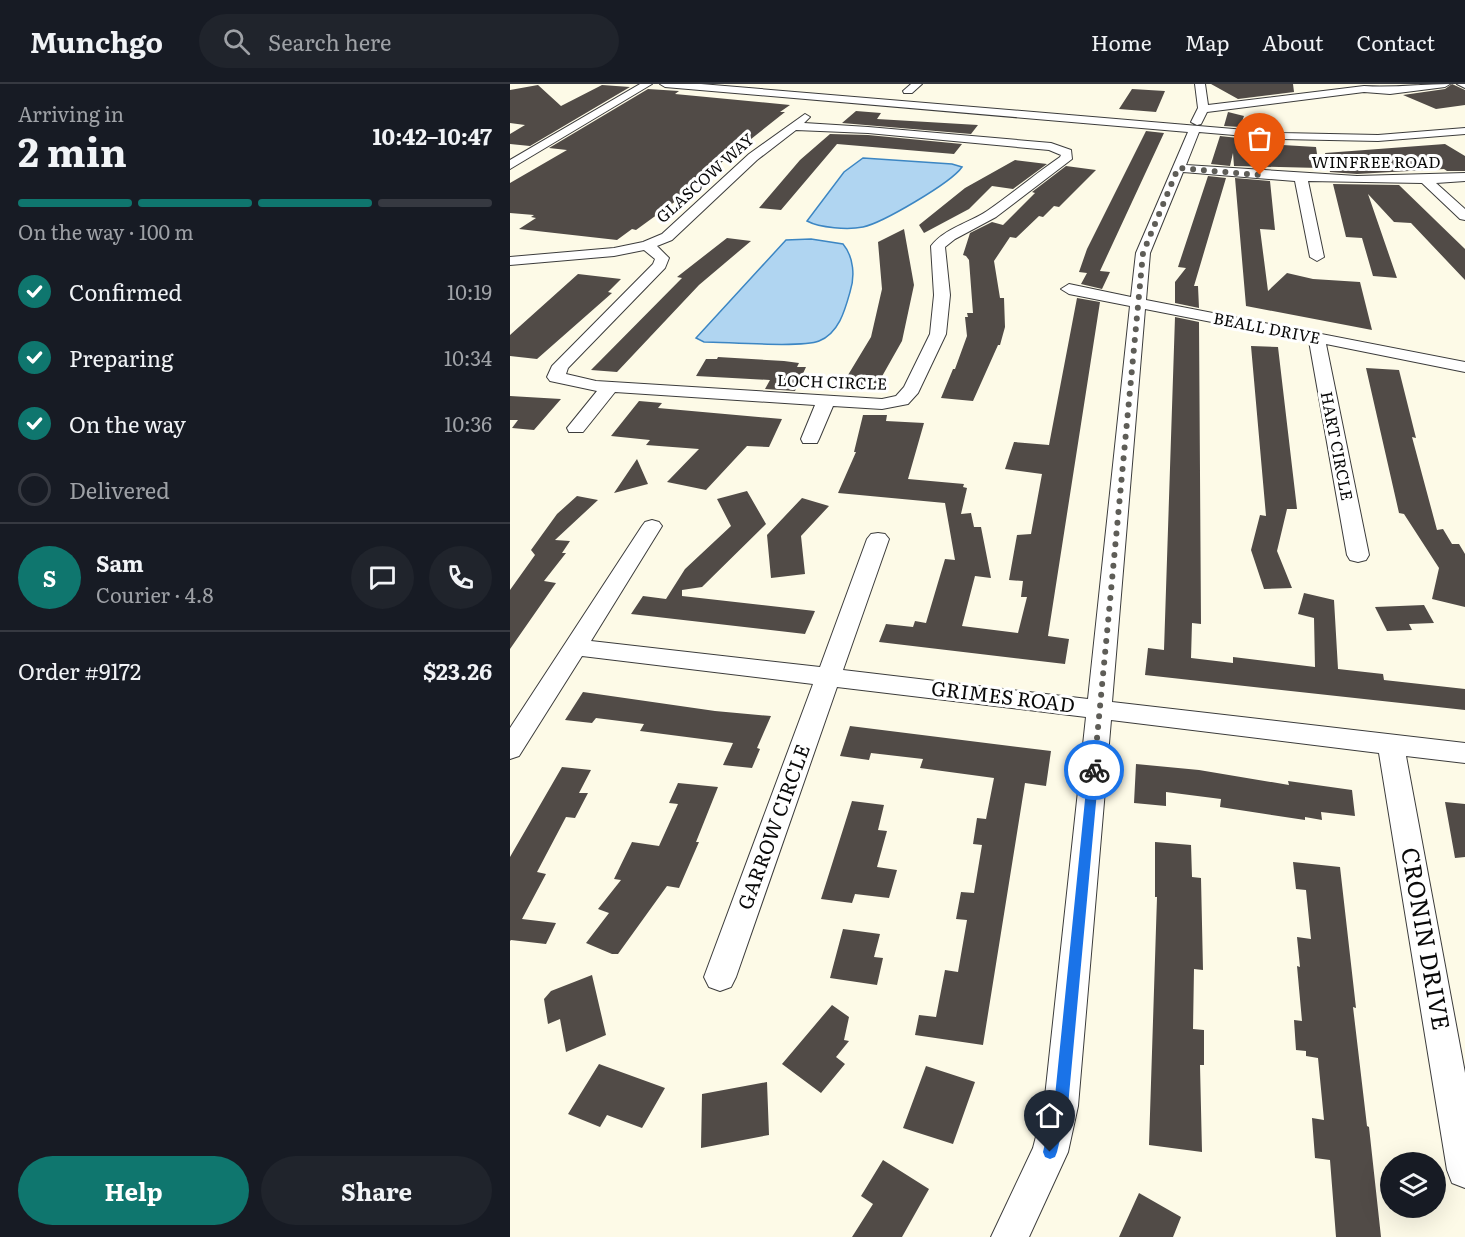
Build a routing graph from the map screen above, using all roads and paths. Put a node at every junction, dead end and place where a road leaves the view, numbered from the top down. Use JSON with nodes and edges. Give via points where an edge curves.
{"nodes":[{"id":1,"x":647,"y":84,"type":"edge"},
{"id":2,"x":665,"y":84,"type":"edge"},
{"id":3,"x":734,"y":84,"type":"edge"},
{"id":4,"x":1200,"y":84,"type":"edge"},
{"id":5,"x":1445,"y":84,"type":"edge"},
{"id":6,"x":908,"y":88,"type":"edge"},
{"id":7,"x":836,"y":93,"type":"junction"},
{"id":8,"x":926,"y":93,"type":"dead end"},
{"id":9,"x":1064,"y":112,"type":"junction"},
{"id":10,"x":1028,"y":115,"type":"junction"},
{"id":11,"x":1196,"y":121,"type":"junction"},
{"id":12,"x":1465,"y":124,"type":"edge"},
{"id":13,"x":793,"y":126,"type":"junction"},
{"id":14,"x":1465,"y":131,"type":"edge"},
{"id":15,"x":510,"y":165,"type":"edge"},
{"id":16,"x":1178,"y":168,"type":"junction"},
{"id":17,"x":1465,"y":177,"type":"edge"},
{"id":18,"x":1301,"y":178,"type":"junction"},
{"id":19,"x":1426,"y":180,"type":"junction"},
{"id":20,"x":1465,"y":216,"type":"edge"},
{"id":21,"x":647,"y":245,"type":"junction"},
{"id":22,"x":1317,"y":257,"type":"dead end"},
{"id":23,"x":510,"y":261,"type":"edge"},
{"id":24,"x":1069,"y":289,"type":"dead end"},
{"id":25,"x":1137,"y":303,"type":"junction"},
{"id":26,"x":1316,"y":337,"type":"junction"},
{"id":27,"x":1465,"y":367,"type":"edge"},
{"id":28,"x":610,"y":387,"type":"junction"},
{"id":29,"x":826,"y":401,"type":"junction"},
{"id":30,"x":576,"y":428,"type":"dead end"},
{"id":31,"x":810,"y":439,"type":"dead end"},
{"id":32,"x":652,"y":526,"type":"dead end"},
{"id":33,"x":878,"y":539,"type":"dead end"},
{"id":34,"x":1358,"y":555,"type":"dead end"},
{"id":35,"x":576,"y":647,"type":"junction"},
{"id":36,"x":829,"y":676,"type":"junction"},
{"id":37,"x":1100,"y":708,"type":"junction"},
{"id":38,"x":1391,"y":744,"type":"junction"},
{"id":39,"x":510,"y":749,"type":"edge"},
{"id":40,"x":1465,"y":753,"type":"edge"},
{"id":41,"x":720,"y":977,"type":"dead end"},
{"id":42,"x":1465,"y":1170,"type":"edge"},
{"id":43,"x":1010,"y":1237,"type":"edge"}],
"edges":[{"from":1,"to":15,"type":"street"},
{"from":2,"to":7,"type":"street"},
{"from":3,"to":7,"type":"street"},
{"from":4,"to":11,"type":"street"},
{"from":5,"to":11,"type":"street","via":[[1390,91],[1364,89]]},
{"from":6,"to":8,"type":"street"},
{"from":7,"to":9,"type":"street"},
{"from":7,"to":10,"type":"street"},
{"from":7,"to":13,"type":"street","name":"GLASCOW WAY"},
{"from":9,"to":10,"type":"street"},
{"from":9,"to":11,"type":"street"},
{"from":10,"to":11,"type":"street","via":[[1159,126]]},
{"from":11,"to":12,"type":"street","via":[[1345,132]]},
{"from":11,"to":14,"type":"street","via":[[1281,136],[1353,138]]},
{"from":11,"to":16,"type":"street"},
{"from":13,"to":21,"type":"street","name":"GLASCOW WAY","via":[[753,157],[667,237]]},
{"from":13,"to":29,"type":"street","name":"LOCH CIRCLE","via":[[1051,147],[1067,153],[1066,159],[991,214],[938,246],[942,279],[938,334],[912,389],[902,400],[882,404]]},
{"from":16,"to":18,"type":"street","name":"WINFREE ROAD"},
{"from":16,"to":25,"type":"street","via":[[1143,253]]},
{"from":17,"to":19,"type":"street","name":"WINFREE ROAD"},
{"from":18,"to":19,"type":"street","name":"WINFREE ROAD"},
{"from":18,"to":22,"type":"street"},
{"from":19,"to":20,"type":"street"},
{"from":21,"to":23,"type":"street","name":"GLASCOW WAY","via":[[614,252]]},
{"from":21,"to":28,"type":"street","name":"LOCH CIRCLE","via":[[662,258],[660,265],[560,366],[556,377]]},
{"from":24,"to":25,"type":"street","name":"BEALL DRIVE"},
{"from":25,"to":26,"type":"street","name":"BEALL DRIVE"},
{"from":25,"to":37,"type":"street"},
{"from":26,"to":27,"type":"street","name":"BEALL DRIVE"},
{"from":26,"to":34,"type":"street","name":"HART CIRCLE"},
{"from":28,"to":29,"type":"street","name":"LOCH CIRCLE"},
{"from":28,"to":30,"type":"street"},
{"from":29,"to":31,"type":"street"},
{"from":32,"to":35,"type":"street"},
{"from":33,"to":36,"type":"street","name":"GARROW CIRCLE"},
{"from":35,"to":36,"type":"street","name":"GRIMES ROAD"},
{"from":35,"to":39,"type":"street"},
{"from":36,"to":37,"type":"street","name":"GRIMES ROAD"},
{"from":36,"to":41,"type":"street","name":"GARROW CIRCLE"},
{"from":37,"to":38,"type":"street","name":"GRIMES ROAD"},
{"from":37,"to":43,"type":"street","via":[[1061,1106],[1050,1152]]},
{"from":38,"to":40,"type":"street","name":"GRIMES ROAD"},
{"from":38,"to":42,"type":"street","name":"CRONIN DRIVE"}]}
